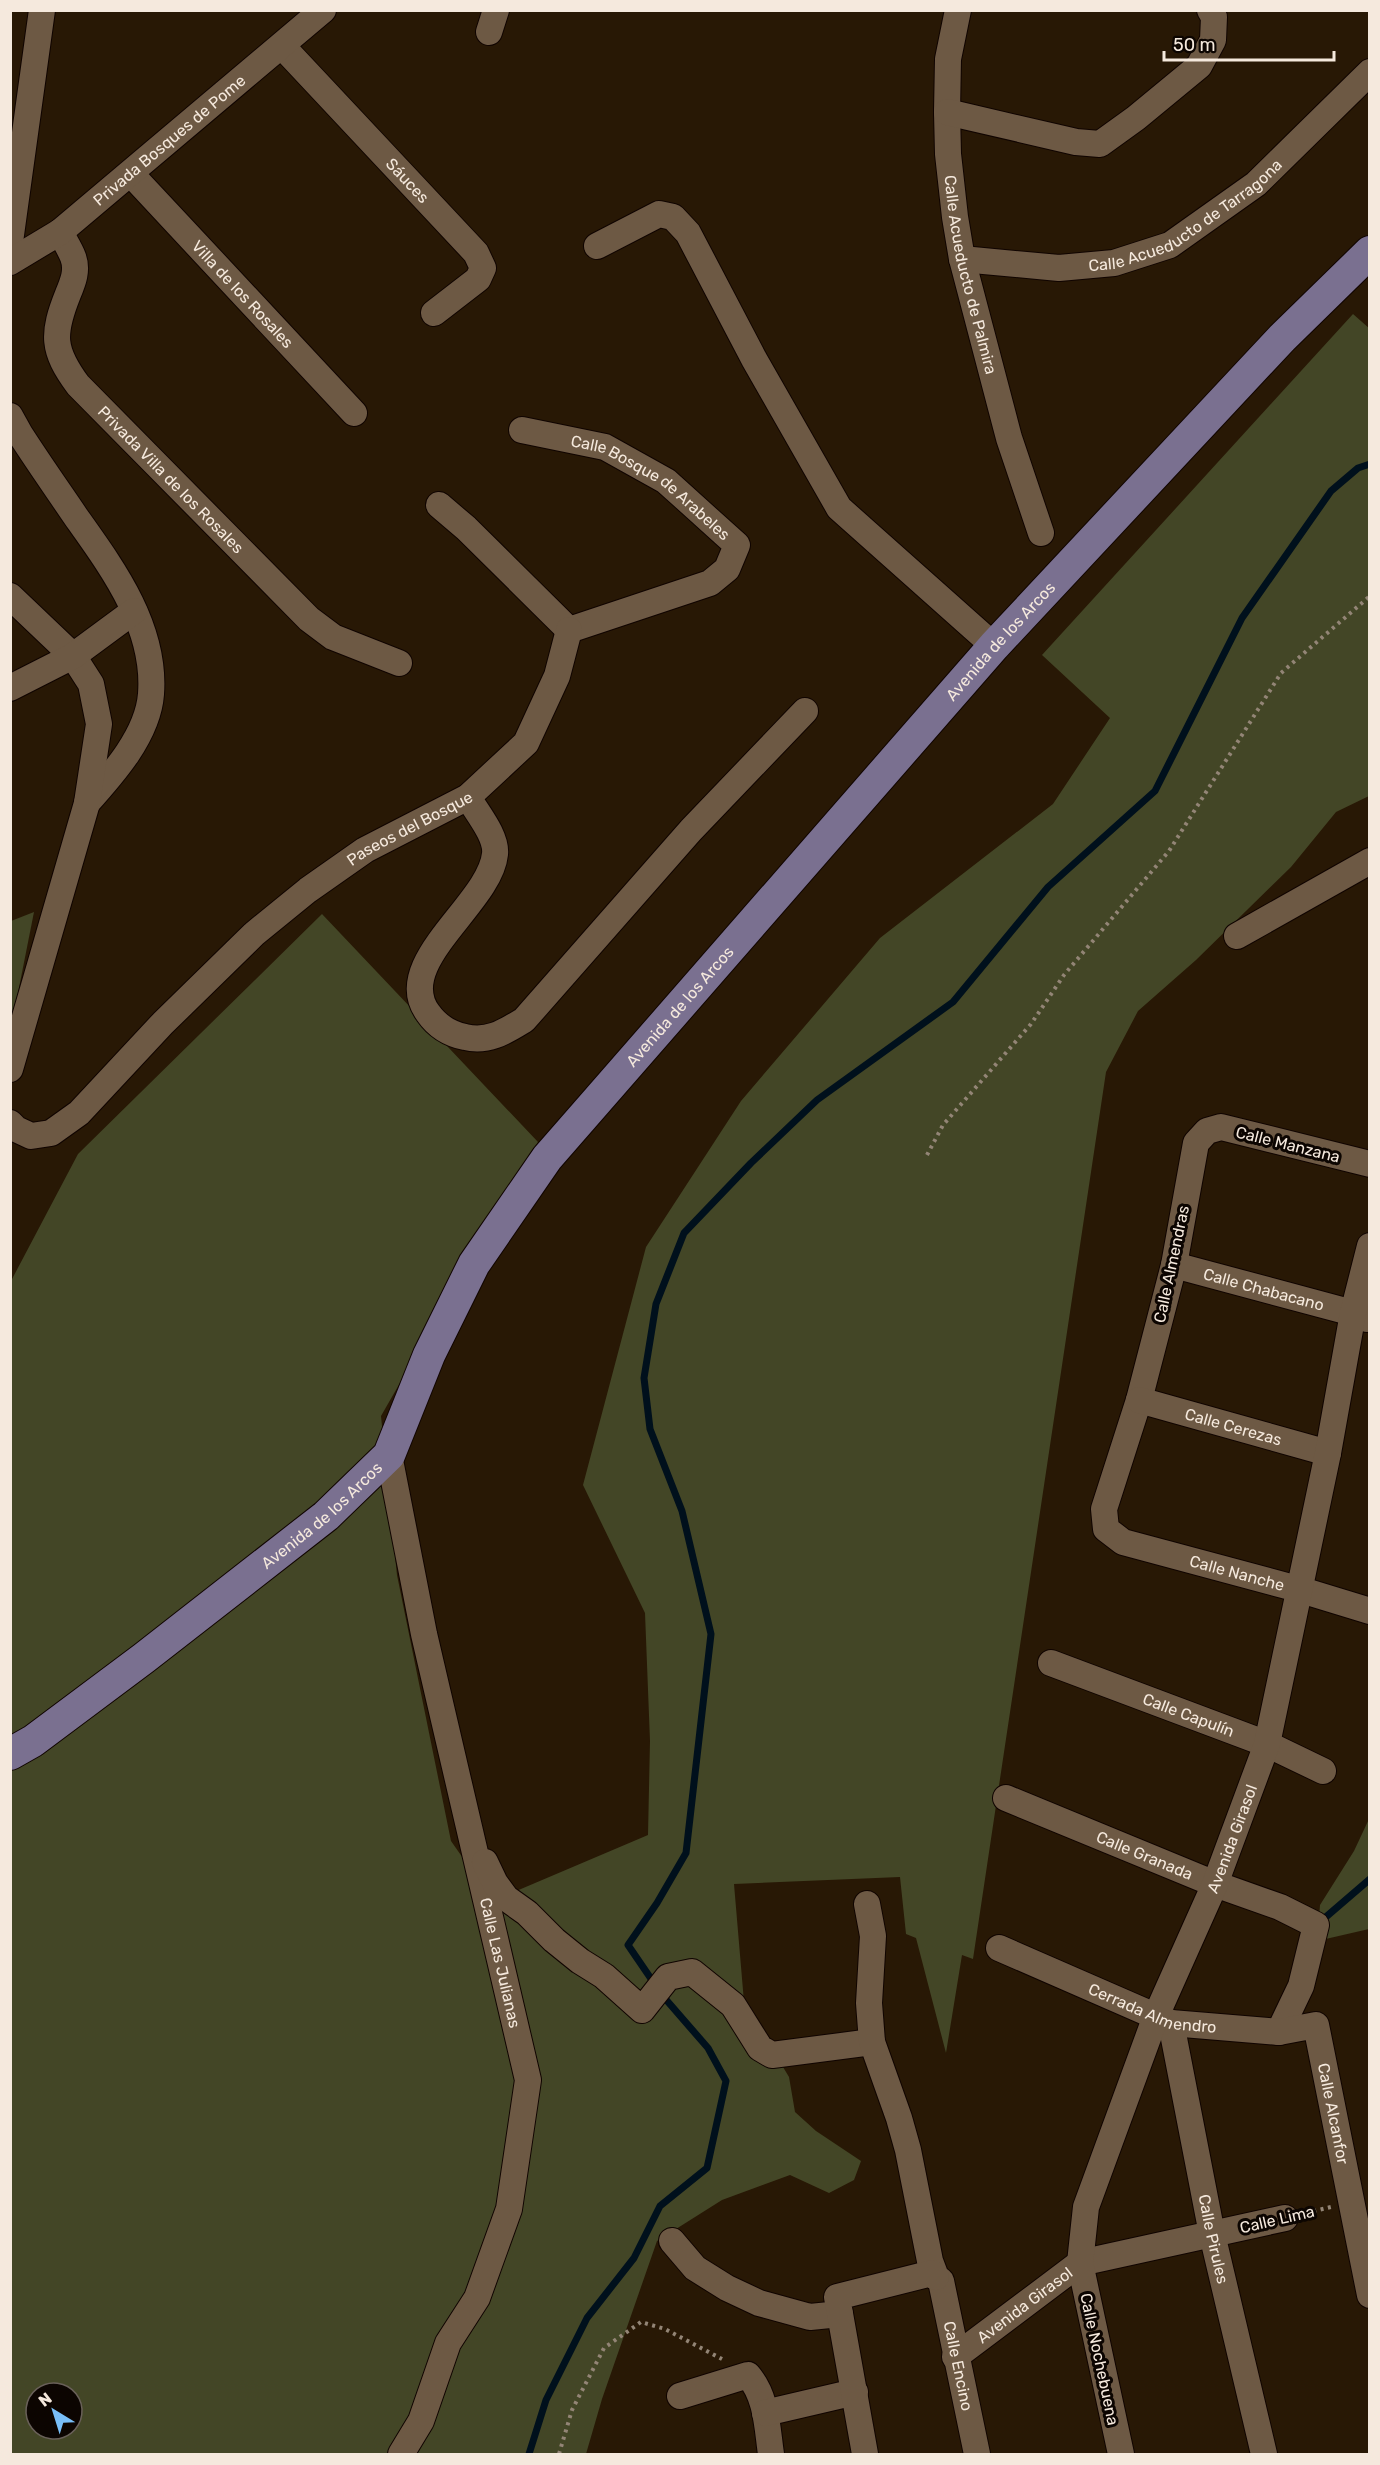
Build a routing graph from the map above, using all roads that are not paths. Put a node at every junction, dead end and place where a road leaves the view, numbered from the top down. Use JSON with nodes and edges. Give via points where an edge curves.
{"nodes":[{"id":1,"x":42,"y":10,"type":"edge"},
{"id":2,"x":323,"y":10,"type":"edge"},
{"id":3,"x":958,"y":10,"type":"edge"},
{"id":4,"x":1210,"y":10,"type":"edge"},
{"id":5,"x":282,"y":46,"type":"junction"},
{"id":6,"x":1370,"y":72,"type":"edge"},
{"id":7,"x":947,"y":112,"type":"junction"},
{"id":8,"x":131,"y":174,"type":"junction"},
{"id":9,"x":60,"y":232,"type":"junction"},
{"id":10,"x":10,"y":242,"type":"edge"},
{"id":11,"x":597,"y":246,"type":"dead end"},
{"id":12,"x":1370,"y":252,"type":"edge"},
{"id":13,"x":962,"y":259,"type":"junction"},
{"id":14,"x":10,"y":262,"type":"edge"},
{"id":15,"x":434,"y":313,"type":"dead end"},
{"id":16,"x":354,"y":414,"type":"dead end"},
{"id":17,"x":10,"y":416,"type":"edge"},
{"id":18,"x":522,"y":430,"type":"dead end"},
{"id":19,"x":439,"y":505,"type":"dead end"},
{"id":20,"x":1041,"y":533,"type":"dead end"},
{"id":21,"x":10,"y":596,"type":"edge"},
{"id":22,"x":134,"y":610,"type":"junction"},
{"id":23,"x":569,"y":630,"type":"junction"},
{"id":24,"x":994,"y":646,"type":"junction"},
{"id":25,"x":73,"y":656,"type":"junction"},
{"id":26,"x":399,"y":663,"type":"dead end"},
{"id":27,"x":10,"y":688,"type":"edge"},
{"id":28,"x":805,"y":711,"type":"dead end"},
{"id":29,"x":468,"y":797,"type":"junction"},
{"id":30,"x":87,"y":803,"type":"junction"},
{"id":31,"x":1370,"y":861,"type":"edge"},
{"id":32,"x":1237,"y":936,"type":"dead end"},
{"id":33,"x":10,"y":1069,"type":"edge"},
{"id":34,"x":12,"y":1129,"type":"edge"},
{"id":35,"x":1207,"y":1131,"type":"joint"},
{"id":36,"x":1370,"y":1164,"type":"edge"},
{"id":37,"x":1370,"y":1246,"type":"edge"},
{"id":38,"x":1174,"y":1265,"type":"junction"},
{"id":39,"x":1361,"y":1317,"type":"edge"},
{"id":40,"x":1139,"y":1400,"type":"junction"},
{"id":41,"x":1328,"y":1453,"type":"junction"},
{"id":42,"x":389,"y":1455,"type":"junction"},
{"id":43,"x":1106,"y":1529,"type":"joint"},
{"id":44,"x":1298,"y":1589,"type":"junction"},
{"id":45,"x":1370,"y":1611,"type":"edge"},
{"id":46,"x":1051,"y":1663,"type":"dead end"},
{"id":47,"x":1268,"y":1744,"type":"junction"},
{"id":48,"x":10,"y":1754,"type":"edge"},
{"id":49,"x":1323,"y":1772,"type":"dead end"},
{"id":50,"x":1006,"y":1798,"type":"dead end"},
{"id":51,"x":468,"y":1824,"type":"junction"},
{"id":52,"x":1215,"y":1884,"type":"junction"},
{"id":53,"x":867,"y":1904,"type":"dead end"},
{"id":54,"x":999,"y":1948,"type":"dead end"},
{"id":55,"x":1163,"y":2019,"type":"junction"},
{"id":56,"x":1316,"y":2025,"type":"joint"},
{"id":57,"x":1279,"y":2032,"type":"junction"},
{"id":58,"x":872,"y":2043,"type":"junction"},
{"id":59,"x":1361,"y":2200,"type":"edge"},
{"id":60,"x":1284,"y":2218,"type":"road end"},
{"id":61,"x":1212,"y":2234,"type":"junction"},
{"id":62,"x":672,"y":2241,"type":"dead end"},
{"id":63,"x":1080,"y":2263,"type":"junction"},
{"id":64,"x":936,"y":2277,"type":"junction"},
{"id":65,"x":1370,"y":2295,"type":"edge"},
{"id":66,"x":838,"y":2305,"type":"junction"},
{"id":67,"x":955,"y":2357,"type":"junction"},
{"id":68,"x":855,"y":2392,"type":"junction"},
{"id":69,"x":680,"y":2396,"type":"dead end"},
{"id":70,"x":765,"y":2413,"type":"junction"},
{"id":71,"x":401,"y":2454,"type":"edge"},
{"id":72,"x":771,"y":2454,"type":"edge"},
{"id":73,"x":865,"y":2454,"type":"edge"},
{"id":74,"x":977,"y":2454,"type":"edge"},
{"id":75,"x":1121,"y":2454,"type":"edge"},
{"id":76,"x":1264,"y":2454,"type":"edge"}],
"edges":[{"from":1,"to":10,"type":"street"},
{"from":2,"to":5,"type":"street","name":"Privada Bosques de Pome"},
{"from":3,"to":7,"type":"street","name":"Calle Acueducto de Palmira","via":[[948,59]]},
{"from":4,"to":7,"type":"street","via":[[1214,17],[1213,40],[1199,66],[1100,144]]},
{"from":5,"to":8,"type":"street","name":"Privada Bosques de Pome"},
{"from":5,"to":15,"type":"street","name":"Sáuces","via":[[476,253],[483,268],[478,279]]},
{"from":6,"to":13,"type":"street","name":"Calle Acueducto de Tarragona","via":[[1256,184],[1170,245],[1114,263],[1059,268]]},
{"from":7,"to":13,"type":"street","name":"Calle Acueducto de Palmira","via":[[948,154]]},
{"from":8,"to":9,"type":"street","name":"Privada Bosques de Pome"},
{"from":8,"to":16,"type":"street","name":"Villa de los Rosales"},
{"from":9,"to":14,"type":"street","name":"Privada Bosques de Pome"},
{"from":9,"to":26,"type":"street","name":"Privada Villa de los Rosales","via":[[74,258],[75,277],[56,343],[64,366],[78,385],[309,619],[333,637]]},
{"from":11,"to":24,"type":"street","via":[[659,214],[673,218],[688,233],[753,359],[839,508]]},
{"from":12,"to":24,"type":"main road","name":"Avenida de los Arcos","via":[[1282,338]]},
{"from":13,"to":20,"type":"street","name":"Calle Acueducto de Palmira","via":[[1009,438]]},
{"from":17,"to":22,"type":"street","via":[[118,577]]},
{"from":18,"to":23,"type":"street","name":"Calle Bosque de Arabeles","via":[[605,447],[666,481],[737,545],[727,569],[710,583]]},
{"from":19,"to":23,"type":"street"},
{"from":21,"to":25,"type":"street"},
{"from":22,"to":25,"type":"street"},
{"from":22,"to":30,"type":"street","via":[[149,651],[151,695],[141,728],[122,764]]},
{"from":23,"to":29,"type":"street","via":[[557,676],[526,743]]},
{"from":24,"to":42,"type":"main road","name":"Avenida de los Arcos","via":[[547,1158],[474,1264],[429,1355]]},
{"from":25,"to":27,"type":"street"},
{"from":25,"to":30,"type":"street","via":[[91,684],[99,724]]},
{"from":28,"to":29,"type":"street","name":"Paseos del Bosque","via":[[692,830],[524,1020],[498,1036],[468,1038],[446,1031],[429,1016],[420,1001],[419,981],[434,950],[489,876],[496,853],[490,833]]},
{"from":29,"to":34,"type":"street","name":"Paseos del Bosque","via":[[365,850],[308,890],[254,934],[79,1113],[51,1133],[32,1136]]},
{"from":30,"to":33,"type":"street"},
{"from":31,"to":32,"type":"street"},
{"from":35,"to":36,"type":"street","name":"Calle Manzana","via":[[1221,1127]]},
{"from":35,"to":38,"type":"street","name":"Calle Almendras","via":[[1196,1143]]},
{"from":37,"to":39,"type":"street","name":"Avenida Girasol"},
{"from":38,"to":39,"type":"street","name":"Calle Chabacano"},
{"from":38,"to":40,"type":"street","name":"Calle Almendras"},
{"from":39,"to":41,"type":"street","name":"Avenida Girasol"},
{"from":40,"to":41,"type":"street","name":"Calle Cerezas"},
{"from":40,"to":43,"type":"street","name":"Calle Almendras","via":[[1104,1509]]},
{"from":41,"to":44,"type":"street","name":"Avenida Girasol"},
{"from":42,"to":48,"type":"main road","name":"Avenida de los Arcos","via":[[326,1516],[144,1658]]},
{"from":42,"to":51,"type":"street","name":"Calle Las Julianas","via":[[424,1634]]},
{"from":43,"to":44,"type":"street","name":"Calle Nanche","via":[[1123,1542]]},
{"from":44,"to":45,"type":"street","name":"Calle Nanche"},
{"from":44,"to":47,"type":"street","name":"Avenida Girasol"},
{"from":46,"to":47,"type":"street","name":"Calle Capulín"},
{"from":47,"to":49,"type":"street","name":"Calle Capulín"},
{"from":47,"to":52,"type":"street","name":"Avenida Girasol"},
{"from":50,"to":52,"type":"street","name":"Calle Granada"},
{"from":51,"to":58,"type":"street","via":[[506,1898],[642,2010],[668,1977],[692,1972],[733,2005],[760,2048],[772,2055]]},
{"from":51,"to":71,"type":"street","name":"Calle Las Julianas","via":[[528,2080],[509,2209],[477,2298],[448,2343],[421,2421]]},
{"from":52,"to":55,"type":"street","name":"Avenida Girasol"},
{"from":52,"to":57,"type":"street","name":"Calle Granada","via":[[1280,1907],[1316,1925],[1301,1986]]},
{"from":53,"to":58,"type":"street","name":"Calle Encino","via":[[873,1936],[869,2003]]},
{"from":54,"to":55,"type":"street","name":"Cerrada Almendro"},
{"from":55,"to":57,"type":"street","name":"Cerrada Almendro"},
{"from":55,"to":61,"type":"street","name":"Calle Pirules"},
{"from":55,"to":63,"type":"street","name":"Avenida Girasol","via":[[1086,2207]]},
{"from":56,"to":57,"type":"street","name":"Cerrada Almendro"},
{"from":56,"to":59,"type":"street","name":"Calle Alcanfor"},
{"from":58,"to":64,"type":"street","name":"Calle Encino","via":[[899,2118]]},
{"from":59,"to":65,"type":"street","name":"Calle Alcanfor"},
{"from":60,"to":61,"type":"street","name":"Calle Lima"},
{"from":61,"to":63,"type":"street","name":"Calle Lima"},
{"from":61,"to":76,"type":"street","name":"Calle Pirules"},
{"from":62,"to":66,"type":"street","via":[[695,2268],[759,2303],[810,2317]]},
{"from":63,"to":67,"type":"street","name":"Avenida Girasol"},
{"from":63,"to":75,"type":"street","name":"Calle Nochebuena"},
{"from":64,"to":66,"type":"street","via":[[932,2273]]},
{"from":64,"to":67,"type":"street","name":"Calle Encino","via":[[941,2281]]},
{"from":66,"to":68,"type":"street"},
{"from":67,"to":74,"type":"street","name":"Calle Encino"},
{"from":68,"to":70,"type":"street"},
{"from":68,"to":73,"type":"street"},
{"from":69,"to":70,"type":"street","via":[[748,2375],[757,2386]]},
{"from":70,"to":72,"type":"street"}]}
